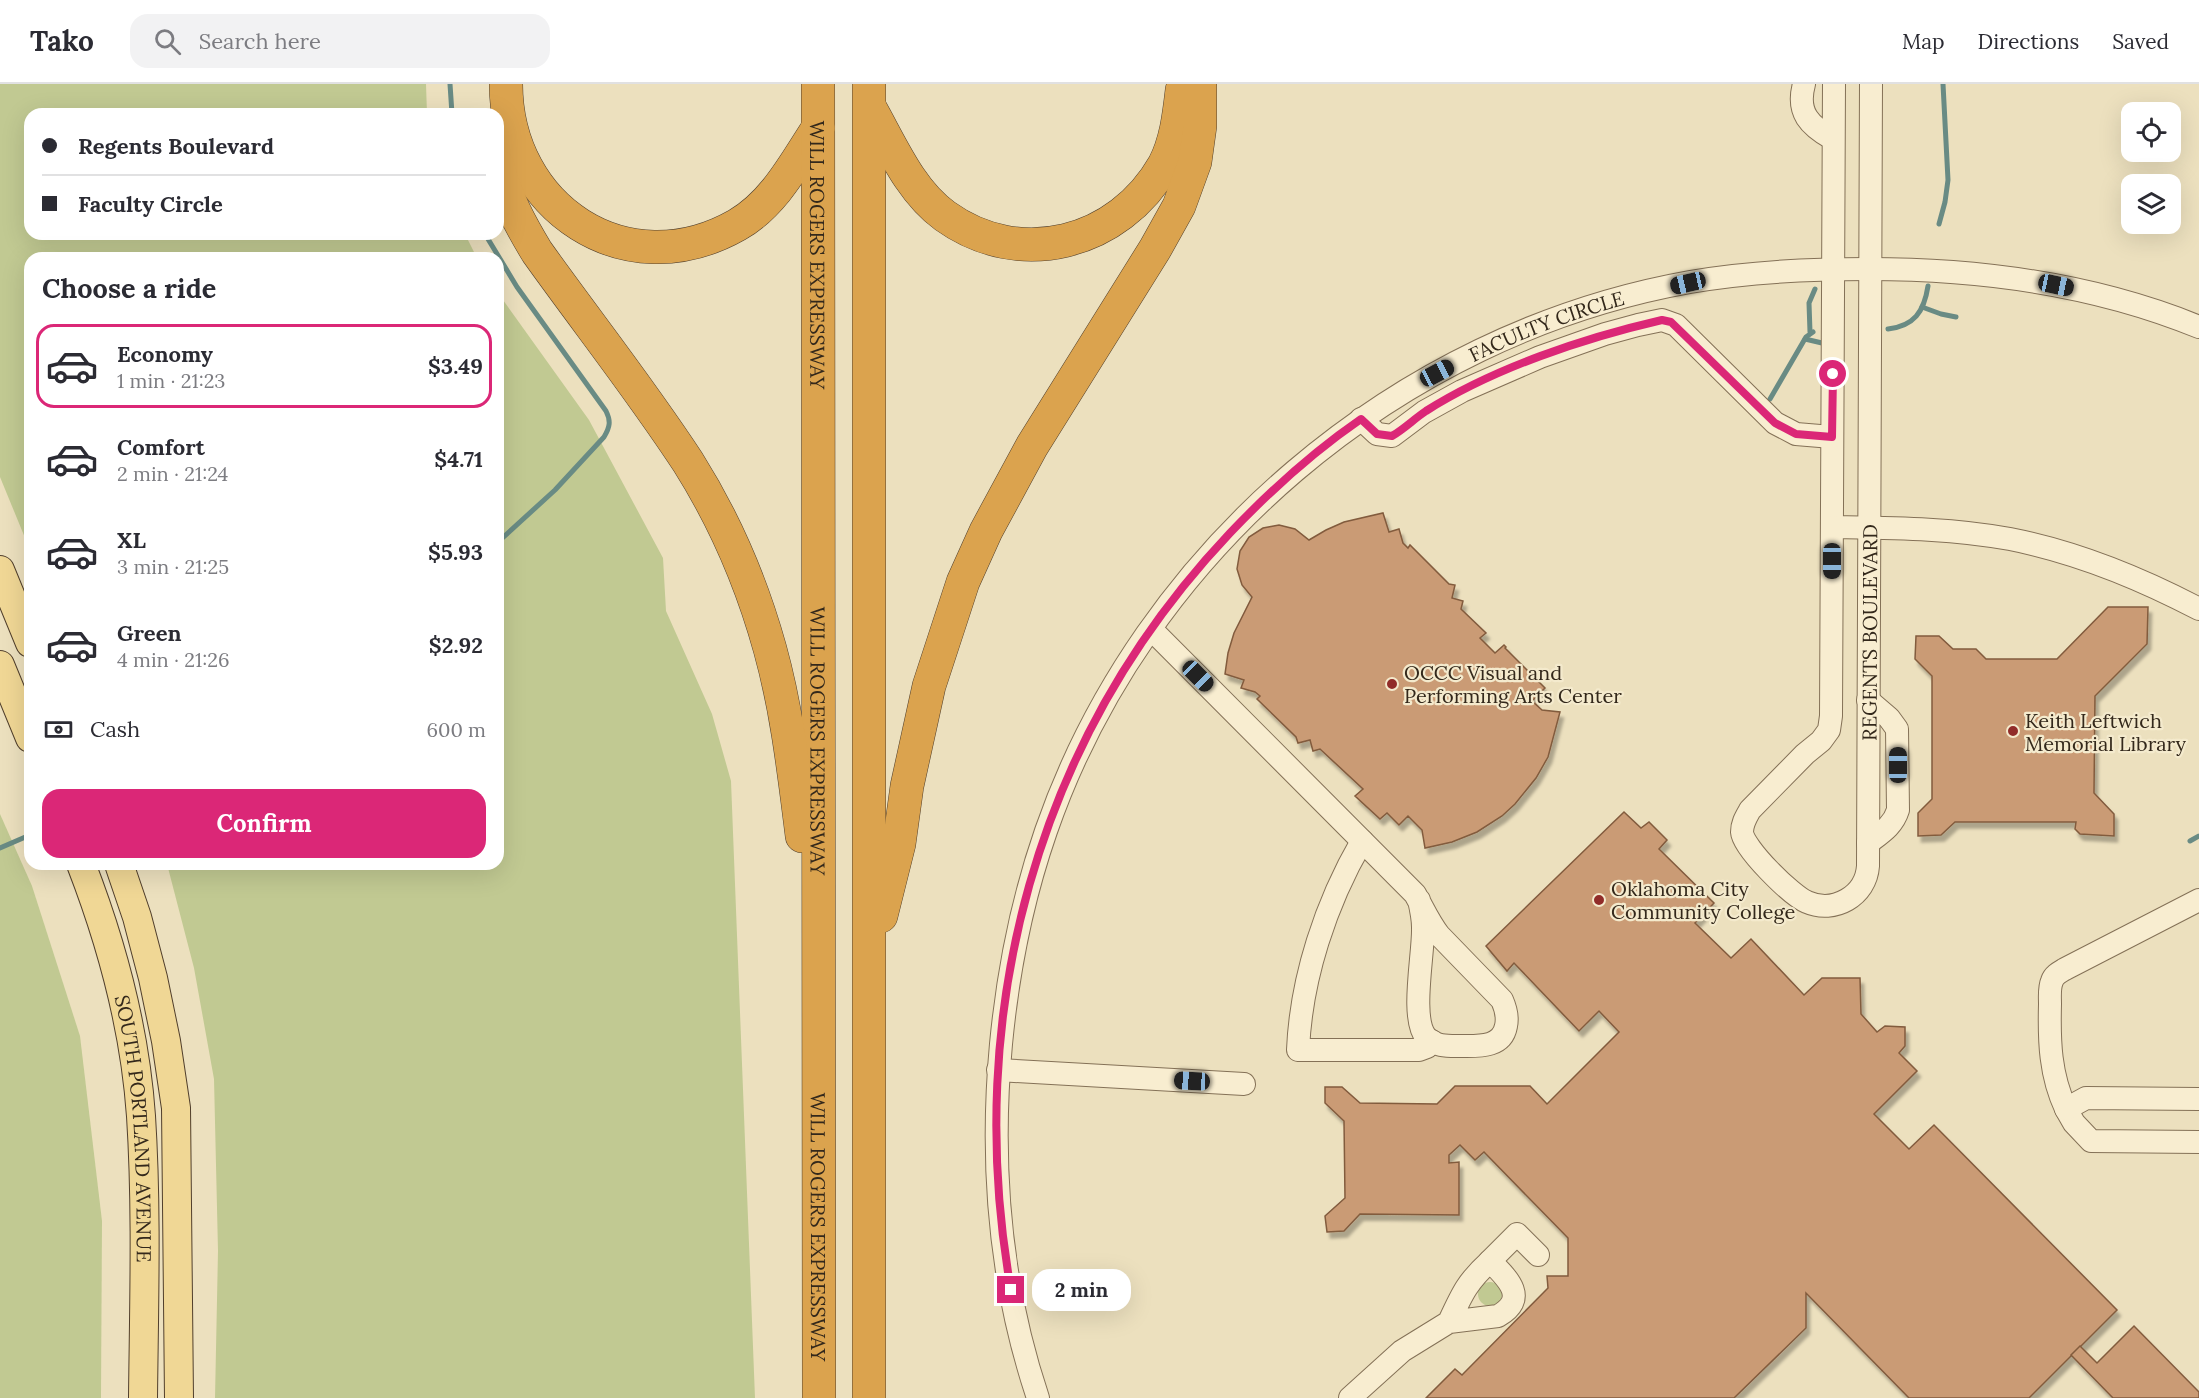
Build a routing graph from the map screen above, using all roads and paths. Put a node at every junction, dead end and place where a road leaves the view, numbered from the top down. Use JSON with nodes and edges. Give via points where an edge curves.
{"nodes":[{"id":1,"x":488,"y":84,"type":"edge"},
{"id":2,"x":506,"y":84,"type":"edge"},
{"id":3,"x":818,"y":84,"type":"edge"},
{"id":4,"x":1182,"y":84,"type":"edge"},
{"id":5,"x":1200,"y":84,"type":"edge"},
{"id":6,"x":1804,"y":84,"type":"edge"},
{"id":7,"x":1834,"y":84,"type":"edge"},
{"id":8,"x":1871,"y":84,"type":"edge"},
{"id":9,"x":869,"y":95,"type":"edge"},
{"id":10,"x":490,"y":108,"type":"edge"},
{"id":11,"x":1871,"y":120,"type":"junction"},
{"id":12,"x":818,"y":128,"type":"junction"},
{"id":13,"x":1833,"y":129,"type":"junction"},
{"id":14,"x":504,"y":188,"type":"edge"},
{"id":15,"x":1833,"y":269,"type":"junction"},
{"id":16,"x":1870,"y":269,"type":"junction"},
{"id":17,"x":2199,"y":327,"type":"edge"},
{"id":18,"x":1361,"y":419,"type":"junction"},
{"id":19,"x":1832,"y":437,"type":"junction"},
{"id":20,"x":1832,"y":527,"type":"junction"},
{"id":21,"x":1868,"y":527,"type":"junction"},
{"id":22,"x":0,"y":570,"type":"edge"},
{"id":23,"x":2199,"y":609,"type":"edge"},
{"id":24,"x":24,"y":628,"type":"edge"},
{"id":25,"x":1150,"y":629,"type":"junction"},
{"id":26,"x":0,"y":665,"type":"edge"},
{"id":27,"x":24,"y":723,"type":"edge"},
{"id":28,"x":1362,"y":841,"type":"junction"},
{"id":29,"x":83,"y":870,"type":"edge"},
{"id":30,"x":121,"y":870,"type":"edge"},
{"id":31,"x":1419,"y":900,"type":"junction"},
{"id":32,"x":2199,"y":900,"type":"edge"},
{"id":33,"x":869,"y":965,"type":"junction"},
{"id":34,"x":819,"y":980,"type":"junction"},
{"id":35,"x":1432,"y":1041,"type":"junction"},
{"id":36,"x":998,"y":1070,"type":"junction"},
{"id":37,"x":1244,"y":1084,"type":"dead end"},
{"id":38,"x":2199,"y":1099,"type":"edge"},
{"id":39,"x":2066,"y":1109,"type":"junction"},
{"id":40,"x":2199,"y":1142,"type":"edge"},
{"id":41,"x":1538,"y":1255,"type":"dead end"},
{"id":42,"x":1490,"y":1261,"type":"junction"},
{"id":43,"x":1449,"y":1322,"type":"junction"},
{"id":44,"x":143,"y":1398,"type":"edge"},
{"id":45,"x":179,"y":1398,"type":"edge"},
{"id":46,"x":819,"y":1398,"type":"edge"},
{"id":47,"x":869,"y":1398,"type":"edge"},
{"id":48,"x":1038,"y":1398,"type":"edge"},
{"id":49,"x":1350,"y":1398,"type":"edge"}],
"edges":[{"from":1,"to":10,"type":"highway"},
{"from":2,"to":12,"type":"highway","via":[[510,128],[532,180],[549,200],[586,229],[628,244],[675,246],[696,242],[736,225],[766,202]]},
{"from":3,"to":12,"type":"highway","name":"WILL ROGERS EXPRESSWAY"},
{"from":4,"to":9,"type":"highway","via":[[1173,143],[1151,185],[1105,225],[1074,239],[1039,245],[999,241],[945,216],[911,179]]},
{"from":5,"to":33,"type":"highway","via":[[1200,126],[1194,162],[1179,206],[1032,446],[963,582],[929,686],[899,844]]},
{"from":6,"to":13,"type":"street","via":[[1803,109],[1808,119],[1815,129]]},
{"from":7,"to":13,"type":"street","name":"REGENTS BOULEVARD"},
{"from":8,"to":11,"type":"street","name":"REGENTS BOULEVARD"},
{"from":9,"to":33,"type":"highway"},
{"from":11,"to":13,"type":"street"},
{"from":11,"to":16,"type":"street","name":"REGENTS BOULEVARD"},
{"from":12,"to":34,"type":"highway","name":"WILL ROGERS EXPRESSWAY"},
{"from":13,"to":15,"type":"street","name":"REGENTS BOULEVARD"},
{"from":14,"to":34,"type":"highway","via":[[537,252],[688,464],[734,549],[770,648],[787,718]]},
{"from":15,"to":16,"type":"street","name":"FACULTY CIRCLE"},
{"from":15,"to":18,"type":"street","name":"FACULTY CIRCLE","via":[[1688,283],[1584,309],[1451,365]]},
{"from":15,"to":19,"type":"street","name":"REGENTS BOULEVARD"},
{"from":16,"to":17,"type":"street","name":"FACULTY CIRCLE","via":[[1978,273],[2038,281],[2145,307]]},
{"from":16,"to":21,"type":"street","name":"REGENTS BOULEVARD"},
{"from":18,"to":19,"type":"street","via":[[1377,434],[1392,436],[1424,412],[1505,371],[1605,334],[1662,320],[1680,329],[1775,423],[1796,434]]},
{"from":18,"to":25,"type":"street","name":"FACULTY CIRCLE","via":[[1262,500],[1194,572]]},
{"from":19,"to":20,"type":"street","name":"REGENTS BOULEVARD"},
{"from":20,"to":21,"type":"street"},
{"from":20,"to":21,"type":"street","name":"REGENTS BOULEVARD","via":[[1828,730],[1750,810],[1742,832],[1752,852],[1797,897],[1826,905],[1851,898],[1867,874]]},
{"from":21,"to":23,"type":"street","via":[[2011,539],[2120,572]]},
{"from":22,"to":24,"type":"main road"},
{"from":25,"to":28,"type":"street"},
{"from":25,"to":36,"type":"street","name":"FACULTY CIRCLE","via":[[1090,727],[1047,827],[1014,945]]},
{"from":26,"to":27,"type":"main road"},
{"from":28,"to":31,"type":"street"},
{"from":28,"to":35,"type":"street","via":[[1325,921],[1310,971],[1298,1050],[1419,1050]]},
{"from":29,"to":44,"type":"main road","name":"SOUTH PORTLAND AVENUE","via":[[121,990],[141,1114]]},
{"from":30,"to":45,"type":"main road","name":"SOUTH PORTLAND AVENUE","via":[[153,978],[176,1108]]},
{"from":31,"to":35,"type":"street","via":[[1423,927],[1419,1015],[1425,1036]]},
{"from":31,"to":35,"type":"street","via":[[1439,935],[1502,1000],[1507,1015],[1505,1031],[1490,1044],[1447,1046]]},
{"from":32,"to":39,"type":"street","via":[[2052,979],[2051,1058],[2054,1079]]},
{"from":33,"to":47,"type":"highway"},
{"from":34,"to":46,"type":"highway","name":"WILL ROGERS EXPRESSWAY"},
{"from":36,"to":37,"type":"street"},
{"from":36,"to":48,"type":"street","name":"FACULTY CIRCLE","via":[[997,1158],[1004,1246],[1020,1334]]},
{"from":38,"to":39,"type":"street","via":[[2086,1098]]},
{"from":39,"to":40,"type":"street","via":[[2091,1141]]},
{"from":41,"to":42,"type":"street","via":[[1517,1234]]},
{"from":42,"to":43,"type":"street","via":[[1465,1287]]},
{"from":42,"to":43,"type":"street","via":[[1512,1285],[1510,1306],[1498,1316]]},
{"from":43,"to":49,"type":"street","via":[[1402,1351]]}]}
